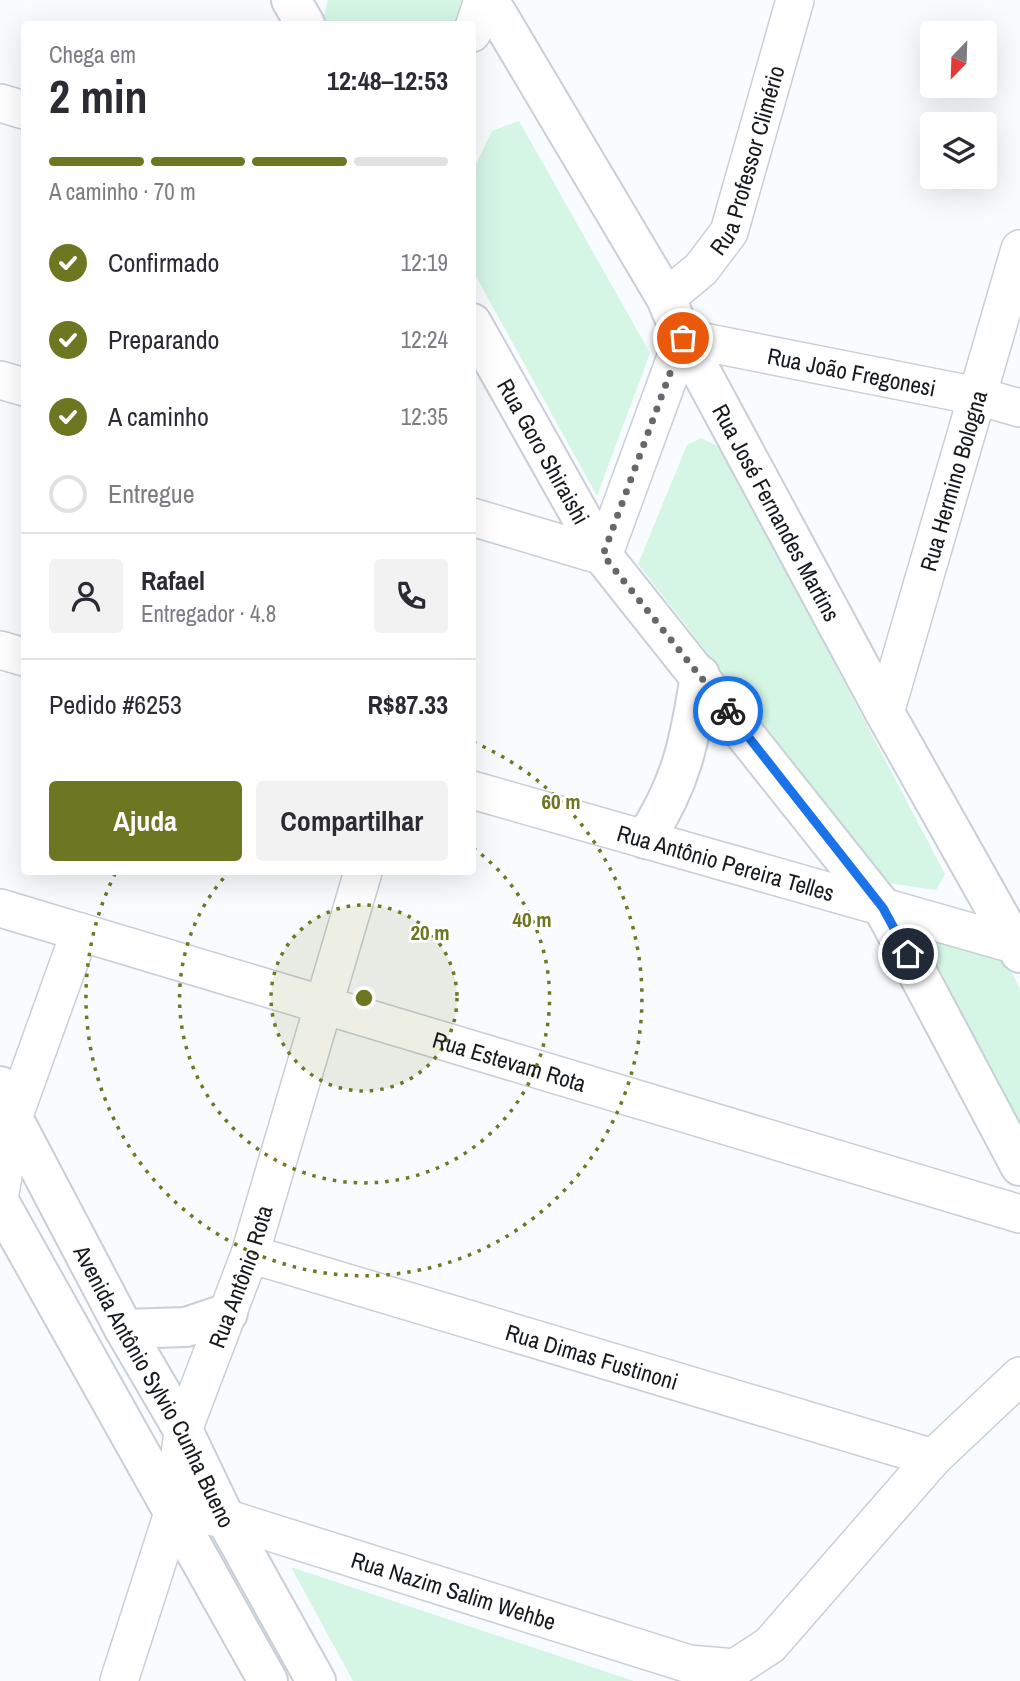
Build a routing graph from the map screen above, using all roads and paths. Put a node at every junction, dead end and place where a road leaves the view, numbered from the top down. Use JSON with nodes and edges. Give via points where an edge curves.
{"nodes":[{"id":1,"x":483,"y":0,"type":"edge"},
{"id":2,"x":489,"y":0,"type":"edge"},
{"id":3,"x":794,"y":0,"type":"edge"},
{"id":4,"x":476,"y":21,"type":"edge"},
{"id":5,"x":0,"y":103,"type":"edge"},
{"id":6,"x":21,"y":109,"type":"edge"},
{"id":7,"x":1020,"y":249,"type":"edge"},
{"id":8,"x":666,"y":298,"type":"junction"},
{"id":9,"x":476,"y":330,"type":"edge"},
{"id":10,"x":683,"y":338,"type":"junction"},
{"id":11,"x":0,"y":380,"type":"edge"},
{"id":12,"x":21,"y":386,"type":"edge"},
{"id":13,"x":977,"y":396,"type":"junction"},
{"id":14,"x":1020,"y":408,"type":"edge"},
{"id":15,"x":476,"y":518,"type":"edge"},
{"id":16,"x":603,"y":555,"type":"junction"},
{"id":17,"x":0,"y":650,"type":"edge"},
{"id":18,"x":21,"y":656,"type":"edge"},
{"id":19,"x":700,"y":675,"type":"junction"},
{"id":20,"x":885,"y":713,"type":"junction"},
{"id":21,"x":476,"y":791,"type":"edge"},
{"id":22,"x":645,"y":839,"type":"junction"},
{"id":23,"x":362,"y":875,"type":"edge"},
{"id":24,"x":0,"y":908,"type":"edge"},
{"id":25,"x":883,"y":908,"type":"junction"},
{"id":26,"x":80,"y":932,"type":"junction"},
{"id":27,"x":1019,"y":948,"type":"edge"},
{"id":28,"x":323,"y":1003,"type":"junction"},
{"id":29,"x":6,"y":1102,"type":"edge"},
{"id":30,"x":1020,"y":1166,"type":"edge"},
{"id":31,"x":0,"y":1193,"type":"edge"},
{"id":32,"x":0,"y":1203,"type":"edge"},
{"id":33,"x":1020,"y":1214,"type":"edge"},
{"id":34,"x":250,"y":1254,"type":"junction"},
{"id":35,"x":228,"y":1313,"type":"junction"},
{"id":36,"x":124,"y":1329,"type":"junction"},
{"id":37,"x":1020,"y":1376,"type":"edge"},
{"id":38,"x":183,"y":1430,"type":"junction"},
{"id":39,"x":933,"y":1458,"type":"junction"},
{"id":40,"x":173,"y":1513,"type":"junction"},
{"id":41,"x":225,"y":1518,"type":"junction"},
{"id":42,"x":119,"y":1681,"type":"edge"},
{"id":43,"x":268,"y":1681,"type":"edge"},
{"id":44,"x":316,"y":1681,"type":"edge"}],
"edges":[{"from":1,"to":4,"type":"street"},
{"from":2,"to":8,"type":"street","name":"Rua José Fernandes Martins"},
{"from":3,"to":8,"type":"street","name":"Rua Professor Climério","via":[[729,232],[701,268]]},
{"from":5,"to":6,"type":"street"},
{"from":7,"to":13,"type":"street","name":"Rua Hermino Bologna"},
{"from":8,"to":10,"type":"street","name":"Rua José Fernandes Martins"},
{"from":9,"to":16,"type":"street","name":"Rua Goro Shiraishi"},
{"from":10,"to":13,"type":"street","name":"Rua João Fregonesi"},
{"from":10,"to":16,"type":"street"},
{"from":10,"to":20,"type":"street","name":"Rua José Fernandes Martins"},
{"from":11,"to":12,"type":"street"},
{"from":13,"to":14,"type":"street","name":"Rua João Fregonesi"},
{"from":13,"to":20,"type":"street","name":"Rua Hermino Bologna"},
{"from":15,"to":16,"type":"street"},
{"from":16,"to":19,"type":"street","name":"Rua Goro Shiraishi"},
{"from":17,"to":18,"type":"street"},
{"from":19,"to":22,"type":"street","via":[[681,773]]},
{"from":19,"to":25,"type":"street","name":"Rua Goro Shiraishi"},
{"from":20,"to":27,"type":"street","name":"Rua José Fernandes Martins"},
{"from":21,"to":22,"type":"street","name":"Rua Antônio Pereira Telles"},
{"from":22,"to":25,"type":"street","name":"Rua Antônio Pereira Telles"},
{"from":23,"to":28,"type":"street","name":"Rua Antônio Rota"},
{"from":24,"to":26,"type":"street","name":"Rua Estevam Rota"},
{"from":25,"to":27,"type":"street","name":"Rua Antônio Pereira Telles"},
{"from":25,"to":30,"type":"street","name":"Rua Goro Shiraishi"},
{"from":26,"to":28,"type":"street","name":"Rua Estevam Rota"},
{"from":26,"to":29,"type":"street"},
{"from":28,"to":33,"type":"street","name":"Rua Estevam Rota"},
{"from":28,"to":34,"type":"street","name":"Rua Antônio Rota"},
{"from":29,"to":31,"type":"street"},
{"from":29,"to":36,"type":"street","name":"Avenida Antônio Sylvio Cunha Bueno"},
{"from":32,"to":40,"type":"street","name":"Avenida Antônio Sylvio Cunha Bueno"},
{"from":34,"to":35,"type":"street","name":"Rua Antônio Rota"},
{"from":34,"to":39,"type":"street","name":"Rua Dimas Fustinoni"},
{"from":35,"to":36,"type":"street","via":[[186,1327]]},
{"from":35,"to":38,"type":"street","name":"Rua Antônio Rota"},
{"from":36,"to":38,"type":"street","name":"Avenida Antônio Sylvio Cunha Bueno"},
{"from":37,"to":39,"type":"street"},
{"from":38,"to":40,"type":"street","name":"Rua Antônio Rota"},
{"from":38,"to":41,"type":"street","name":"Avenida Antônio Sylvio Cunha Bueno"},
{"from":39,"to":41,"type":"street","name":"Rua Nazim Salim Wehbe","via":[[770,1645],[735,1668],[689,1664]]},
{"from":40,"to":41,"type":"street","name":"Rua Nazim Salim Wehbe"},
{"from":40,"to":42,"type":"street","name":"Rua Antônio Rota"},
{"from":40,"to":43,"type":"street","name":"Avenida Antônio Sylvio Cunha Bueno"},
{"from":41,"to":44,"type":"street","name":"Avenida Antônio Sylvio Cunha Bueno"}]}
